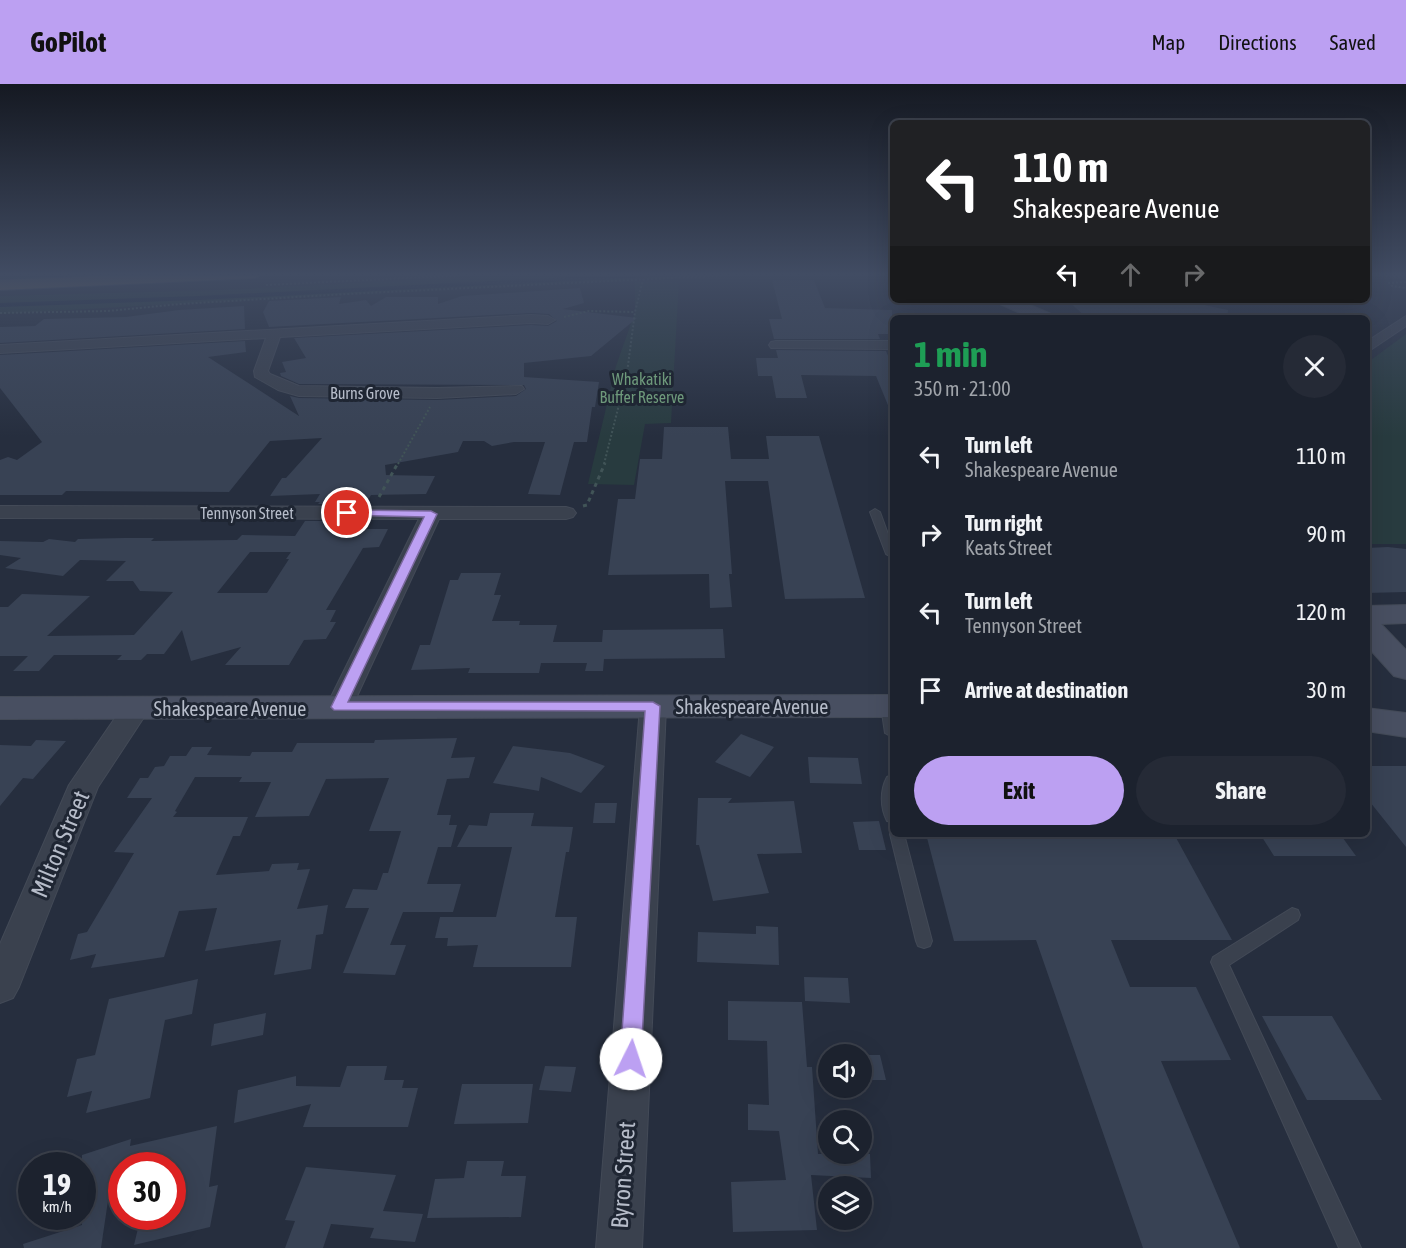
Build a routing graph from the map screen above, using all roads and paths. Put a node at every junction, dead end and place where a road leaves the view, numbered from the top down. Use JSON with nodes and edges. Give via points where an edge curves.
{"nodes":[{"id":1,"x":371,"y":328,"type":"edge"},
{"id":2,"x":633,"y":328,"type":"edge"},
{"id":3,"x":1395,"y":328,"type":"edge"},
{"id":4,"x":274,"y":334,"type":"junction"},
{"id":5,"x":776,"y":345,"type":"dead end"},
{"id":6,"x":890,"y":345,"type":"edge"},
{"id":7,"x":1370,"y":346,"type":"edge"},
{"id":8,"x":0,"y":349,"type":"edge"},
{"id":9,"x":516,"y":389,"type":"dead end"},
{"id":10,"x":437,"y":393,"type":"junction"},
{"id":11,"x":594,"y":485,"type":"dead end"},
{"id":12,"x":0,"y":512,"type":"edge"},
{"id":13,"x":875,"y":512,"type":"dead end"},
{"id":14,"x":370,"y":513,"type":"junction"},
{"id":15,"x":566,"y":513,"type":"dead end"},
{"id":16,"x":431,"y":514,"type":"junction"},
{"id":17,"x":890,"y":551,"type":"edge"},
{"id":18,"x":1406,"y":614,"type":"edge"},
{"id":19,"x":1370,"y":615,"type":"edge"},
{"id":20,"x":1370,"y":630,"type":"edge"},
{"id":21,"x":1406,"y":669,"type":"edge"},
{"id":22,"x":653,"y":706,"type":"junction"},
{"id":23,"x":339,"y":707,"type":"junction"},
{"id":24,"x":0,"y":708,"type":"edge"},
{"id":25,"x":136,"y":708,"type":"junction"},
{"id":26,"x":890,"y":715,"type":"edge"},
{"id":27,"x":1370,"y":720,"type":"edge"},
{"id":28,"x":1406,"y":725,"type":"edge"},
{"id":29,"x":890,"y":790,"type":"edge"},
{"id":30,"x":890,"y":809,"type":"edge"},
{"id":31,"x":898,"y":837,"type":"edge"},
{"id":32,"x":1292,"y":915,"type":"dead end"},
{"id":33,"x":924,"y":941,"type":"dead end"},
{"id":34,"x":0,"y":987,"type":"edge"},
{"id":35,"x":619,"y":1248,"type":"edge"},
{"id":36,"x":1350,"y":1248,"type":"edge"}],
"edges":[{"from":1,"to":4,"type":"street"},
{"from":2,"to":11,"type":"path","via":[[627,373],[602,473]]},
{"from":3,"to":7,"type":"street"},
{"from":4,"to":8,"type":"street"},
{"from":4,"to":10,"type":"street","name":"Burns Grove","via":[[261,371],[263,377],[283,387],[322,393]]},
{"from":5,"to":6,"type":"street"},
{"from":9,"to":10,"type":"street","name":"Burns Grove"},
{"from":10,"to":14,"type":"path"},
{"from":12,"to":14,"type":"street","name":"Tennyson Street"},
{"from":13,"to":17,"type":"lane"},
{"from":14,"to":16,"type":"street","name":"Tennyson Street"},
{"from":15,"to":16,"type":"street","name":"Tennyson Street"},
{"from":16,"to":23,"type":"street"},
{"from":18,"to":19,"type":"street"},
{"from":20,"to":21,"type":"street"},
{"from":22,"to":23,"type":"street","name":"Shakespeare Avenue"},
{"from":22,"to":26,"type":"street","name":"Shakespeare Avenue"},
{"from":22,"to":35,"type":"street","name":"Byron Street"},
{"from":23,"to":25,"type":"street","name":"Shakespeare Avenue"},
{"from":24,"to":25,"type":"street","name":"Shakespeare Avenue"},
{"from":25,"to":34,"type":"street","name":"Milton Street","via":[[84,785]]},
{"from":27,"to":28,"type":"street"},
{"from":29,"to":30,"type":"lane"},
{"from":31,"to":33,"type":"lane"},
{"from":32,"to":36,"type":"lane","via":[[1219,962]]}]}
